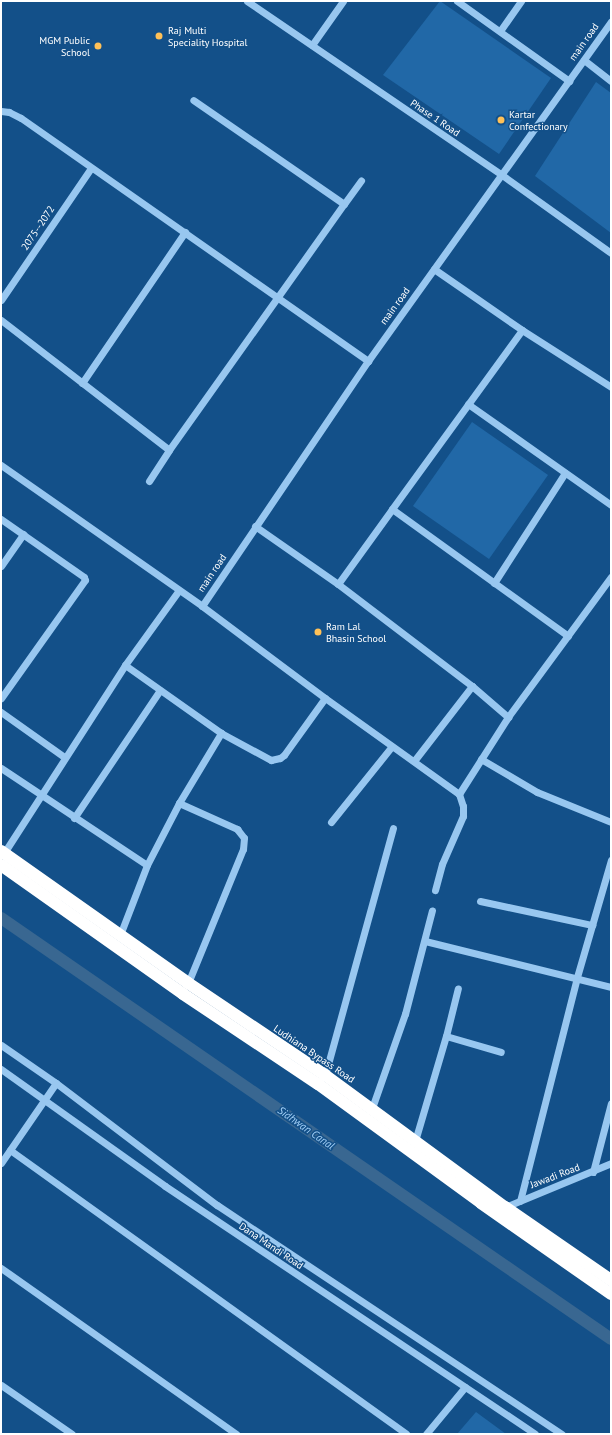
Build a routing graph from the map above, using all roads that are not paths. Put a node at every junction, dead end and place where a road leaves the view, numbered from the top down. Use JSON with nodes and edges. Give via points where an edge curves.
{"nodes":[{"id":1,"x":247,"y":1,"type":"edge"},
{"id":2,"x":343,"y":1,"type":"edge"},
{"id":3,"x":457,"y":1,"type":"edge"},
{"id":4,"x":521,"y":1,"type":"edge"},
{"id":5,"x":611,"y":21,"type":"edge"},
{"id":6,"x":500,"y":32,"type":"junction"},
{"id":7,"x":312,"y":45,"type":"junction"},
{"id":8,"x":584,"y":60,"type":"junction"},
{"id":9,"x":569,"y":81,"type":"junction"},
{"id":10,"x":611,"y":81,"type":"edge"},
{"id":11,"x":193,"y":100,"type":"dead end"},
{"id":12,"x":1,"y":111,"type":"edge"},
{"id":13,"x":91,"y":168,"type":"junction"},
{"id":14,"x":502,"y":174,"type":"junction"},
{"id":15,"x":361,"y":181,"type":"dead end"},
{"id":16,"x":344,"y":204,"type":"junction"},
{"id":17,"x":185,"y":232,"type":"junction"},
{"id":18,"x":611,"y":253,"type":"edge"},
{"id":19,"x":434,"y":269,"type":"junction"},
{"id":20,"x":278,"y":299,"type":"junction"},
{"id":21,"x":1,"y":300,"type":"edge"},
{"id":22,"x":1,"y":320,"type":"edge"},
{"id":23,"x":522,"y":330,"type":"junction"},
{"id":24,"x":368,"y":361,"type":"junction"},
{"id":25,"x":82,"y":383,"type":"junction"},
{"id":26,"x":611,"y":387,"type":"edge"},
{"id":27,"x":468,"y":404,"type":"junction"},
{"id":28,"x":169,"y":450,"type":"junction"},
{"id":29,"x":1,"y":465,"type":"edge"},
{"id":30,"x":565,"y":473,"type":"junction"},
{"id":31,"x":149,"y":481,"type":"dead end"},
{"id":32,"x":611,"y":505,"type":"edge"},
{"id":33,"x":392,"y":510,"type":"junction"},
{"id":34,"x":1,"y":519,"type":"edge"},
{"id":35,"x":255,"y":526,"type":"junction"},
{"id":36,"x":23,"y":534,"type":"junction"},
{"id":37,"x":1,"y":566,"type":"edge"},
{"id":38,"x":611,"y":577,"type":"edge"},
{"id":39,"x":494,"y":583,"type":"junction"},
{"id":40,"x":338,"y":584,"type":"junction"},
{"id":41,"x":179,"y":590,"type":"junction"},
{"id":42,"x":202,"y":606,"type":"junction"},
{"id":43,"x":568,"y":636,"type":"junction"},
{"id":44,"x":125,"y":665,"type":"junction"},
{"id":45,"x":472,"y":686,"type":"junction"},
{"id":46,"x":160,"y":690,"type":"junction"},
{"id":47,"x":1,"y":698,"type":"edge"},
{"id":48,"x":325,"y":698,"type":"junction"},
{"id":49,"x":1,"y":712,"type":"edge"},
{"id":50,"x":508,"y":717,"type":"junction"},
{"id":51,"x":221,"y":733,"type":"junction"},
{"id":52,"x":392,"y":746,"type":"junction"},
{"id":53,"x":64,"y":758,"type":"junction"},
{"id":54,"x":481,"y":759,"type":"junction"},
{"id":55,"x":414,"y":761,"type":"junction"},
{"id":56,"x":1,"y":768,"type":"edge"},
{"id":57,"x":459,"y":794,"type":"junction"},
{"id":58,"x":40,"y":795,"type":"junction"},
{"id":59,"x":179,"y":803,"type":"junction"},
{"id":60,"x":74,"y":818,"type":"junction"},
{"id":61,"x":331,"y":822,"type":"dead end"},
{"id":62,"x":611,"y":822,"type":"edge"},
{"id":63,"x":393,"y":828,"type":"dead end"},
{"id":64,"x":2,"y":852,"type":"edge"},
{"id":65,"x":611,"y":860,"type":"edge"},
{"id":66,"x":1,"y":865,"type":"edge"},
{"id":67,"x":147,"y":865,"type":"junction"},
{"id":68,"x":435,"y":890,"type":"dead end"},
{"id":69,"x":480,"y":901,"type":"dead end"},
{"id":70,"x":432,"y":910,"type":"dead end"},
{"id":71,"x":592,"y":925,"type":"junction"},
{"id":72,"x":120,"y":935,"type":"junction"},
{"id":73,"x":425,"y":941,"type":"junction"},
{"id":74,"x":577,"y":977,"type":"junction"},
{"id":75,"x":188,"y":983,"type":"junction"},
{"id":76,"x":611,"y":987,"type":"edge"},
{"id":77,"x":458,"y":988,"type":"dead end"},
{"id":78,"x":446,"y":1036,"type":"junction"},
{"id":79,"x":1,"y":1045,"type":"edge"},
{"id":80,"x":501,"y":1052,"type":"dead end"},
{"id":81,"x":1,"y":1069,"type":"edge"},
{"id":82,"x":325,"y":1074,"type":"junction"},
{"id":83,"x":56,"y":1083,"type":"junction"},
{"id":84,"x":44,"y":1099,"type":"junction"},
{"id":85,"x":611,"y":1103,"type":"edge"},
{"id":86,"x":372,"y":1108,"type":"junction"},
{"id":87,"x":415,"y":1141,"type":"junction"},
{"id":88,"x":10,"y":1150,"type":"junction"},
{"id":89,"x":1,"y":1163,"type":"edge"},
{"id":90,"x":611,"y":1163,"type":"edge"},
{"id":91,"x":593,"y":1172,"type":"junction"},
{"id":92,"x":520,"y":1201,"type":"junction"},
{"id":93,"x":505,"y":1207,"type":"junction"},
{"id":94,"x":1,"y":1268,"type":"edge"},
{"id":95,"x":611,"y":1280,"type":"edge"},
{"id":96,"x":611,"y":1294,"type":"edge"},
{"id":97,"x":1,"y":1385,"type":"edge"},
{"id":98,"x":465,"y":1387,"type":"junction"},
{"id":99,"x":72,"y":1434,"type":"edge"},
{"id":100,"x":236,"y":1434,"type":"edge"},
{"id":101,"x":406,"y":1434,"type":"edge"},
{"id":102,"x":426,"y":1434,"type":"edge"},
{"id":103,"x":535,"y":1434,"type":"edge"},
{"id":104,"x":562,"y":1434,"type":"edge"}],
"edges":[{"from":1,"to":7,"type":"street","name":"Phase 1 Road"},
{"from":2,"to":7,"type":"street"},
{"from":3,"to":6,"type":"street"},
{"from":4,"to":6,"type":"street"},
{"from":5,"to":8,"type":"street","name":"main road"},
{"from":6,"to":9,"type":"street"},
{"from":7,"to":14,"type":"street","name":"Phase 1 Road"},
{"from":8,"to":9,"type":"street","name":"main road"},
{"from":8,"to":10,"type":"street"},
{"from":9,"to":14,"type":"street","name":"main road"},
{"from":11,"to":16,"type":"street"},
{"from":12,"to":13,"type":"street","via":[[21,118]]},
{"from":13,"to":17,"type":"street"},
{"from":13,"to":21,"type":"street","name":"2075--2072"},
{"from":14,"to":18,"type":"street","name":"Phase 1 Road"},
{"from":14,"to":19,"type":"street","name":"main road"},
{"from":15,"to":16,"type":"street"},
{"from":16,"to":20,"type":"street"},
{"from":17,"to":20,"type":"street"},
{"from":17,"to":25,"type":"street"},
{"from":19,"to":23,"type":"street"},
{"from":19,"to":24,"type":"street","name":"main road"},
{"from":20,"to":24,"type":"street"},
{"from":20,"to":28,"type":"street"},
{"from":22,"to":25,"type":"street"},
{"from":23,"to":26,"type":"street"},
{"from":23,"to":27,"type":"street"},
{"from":24,"to":35,"type":"street","name":"main road"},
{"from":25,"to":28,"type":"street"},
{"from":27,"to":30,"type":"street"},
{"from":27,"to":33,"type":"street"},
{"from":28,"to":31,"type":"street"},
{"from":29,"to":41,"type":"street"},
{"from":30,"to":32,"type":"street"},
{"from":30,"to":39,"type":"street"},
{"from":33,"to":39,"type":"street"},
{"from":33,"to":40,"type":"street"},
{"from":34,"to":36,"type":"street"},
{"from":35,"to":40,"type":"street"},
{"from":35,"to":42,"type":"street","name":"main road"},
{"from":36,"to":37,"type":"street"},
{"from":36,"to":47,"type":"street","via":[[85,580]]},
{"from":38,"to":43,"type":"street"},
{"from":39,"to":43,"type":"street"},
{"from":40,"to":45,"type":"street"},
{"from":41,"to":42,"type":"street"},
{"from":41,"to":44,"type":"street"},
{"from":42,"to":48,"type":"street"},
{"from":43,"to":50,"type":"street"},
{"from":44,"to":46,"type":"street"},
{"from":44,"to":53,"type":"street"},
{"from":45,"to":50,"type":"street"},
{"from":45,"to":55,"type":"street"},
{"from":46,"to":51,"type":"street"},
{"from":46,"to":60,"type":"street"},
{"from":48,"to":51,"type":"street","via":[[280,758],[275,760]]},
{"from":48,"to":52,"type":"street"},
{"from":49,"to":53,"type":"street"},
{"from":50,"to":54,"type":"street"},
{"from":51,"to":59,"type":"street"},
{"from":52,"to":55,"type":"street"},
{"from":52,"to":61,"type":"street"},
{"from":53,"to":58,"type":"street"},
{"from":54,"to":57,"type":"street"},
{"from":54,"to":62,"type":"street","via":[[537,792]]},
{"from":55,"to":57,"type":"street"},
{"from":56,"to":58,"type":"street"},
{"from":57,"to":68,"type":"street","via":[[463,816],[442,864]]},
{"from":58,"to":60,"type":"street"},
{"from":58,"to":64,"type":"street"},
{"from":59,"to":67,"type":"street"},
{"from":59,"to":75,"type":"street","via":[[237,829],[244,838],[240,856]]},
{"from":60,"to":67,"type":"street"},
{"from":63,"to":82,"type":"street"},
{"from":64,"to":72,"type":"highway","name":"Ludhiana Bypass Road"},
{"from":65,"to":71,"type":"street"},
{"from":66,"to":96,"type":"highway","via":[[183,994],[318,1084]]},
{"from":67,"to":72,"type":"street"},
{"from":69,"to":71,"type":"street"},
{"from":70,"to":73,"type":"street"},
{"from":71,"to":74,"type":"street"},
{"from":72,"to":75,"type":"highway","name":"Ludhiana Bypass Road"},
{"from":73,"to":74,"type":"street"},
{"from":73,"to":86,"type":"street","via":[[405,1014]]},
{"from":74,"to":76,"type":"street"},
{"from":74,"to":92,"type":"street"},
{"from":75,"to":82,"type":"highway","name":"Ludhiana Bypass Road"},
{"from":77,"to":78,"type":"street"},
{"from":78,"to":80,"type":"street"},
{"from":78,"to":87,"type":"street"},
{"from":79,"to":83,"type":"street"},
{"from":81,"to":84,"type":"street","name":"Dana Mandi Road"},
{"from":82,"to":86,"type":"highway","name":"Ludhiana Bypass Road"},
{"from":83,"to":84,"type":"street"},
{"from":83,"to":104,"type":"street","via":[[217,1205]]},
{"from":84,"to":88,"type":"street"},
{"from":84,"to":98,"type":"street","name":"Dana Mandi Road","via":[[165,1186]]},
{"from":85,"to":91,"type":"street"},
{"from":86,"to":87,"type":"highway","name":"Ludhiana Bypass Road"},
{"from":87,"to":93,"type":"highway","name":"Ludhiana Bypass Road"},
{"from":88,"to":89,"type":"street"},
{"from":88,"to":101,"type":"street"},
{"from":90,"to":91,"type":"street","name":"Jawadi Road"},
{"from":91,"to":92,"type":"street","name":"Jawadi Road"},
{"from":92,"to":93,"type":"street","name":"Jawadi Road"},
{"from":93,"to":95,"type":"highway","name":"Ludhiana Bypass Road"},
{"from":94,"to":100,"type":"street"},
{"from":97,"to":99,"type":"street"},
{"from":98,"to":102,"type":"street"},
{"from":98,"to":103,"type":"street","name":"Dana Mandi Road"}]}
